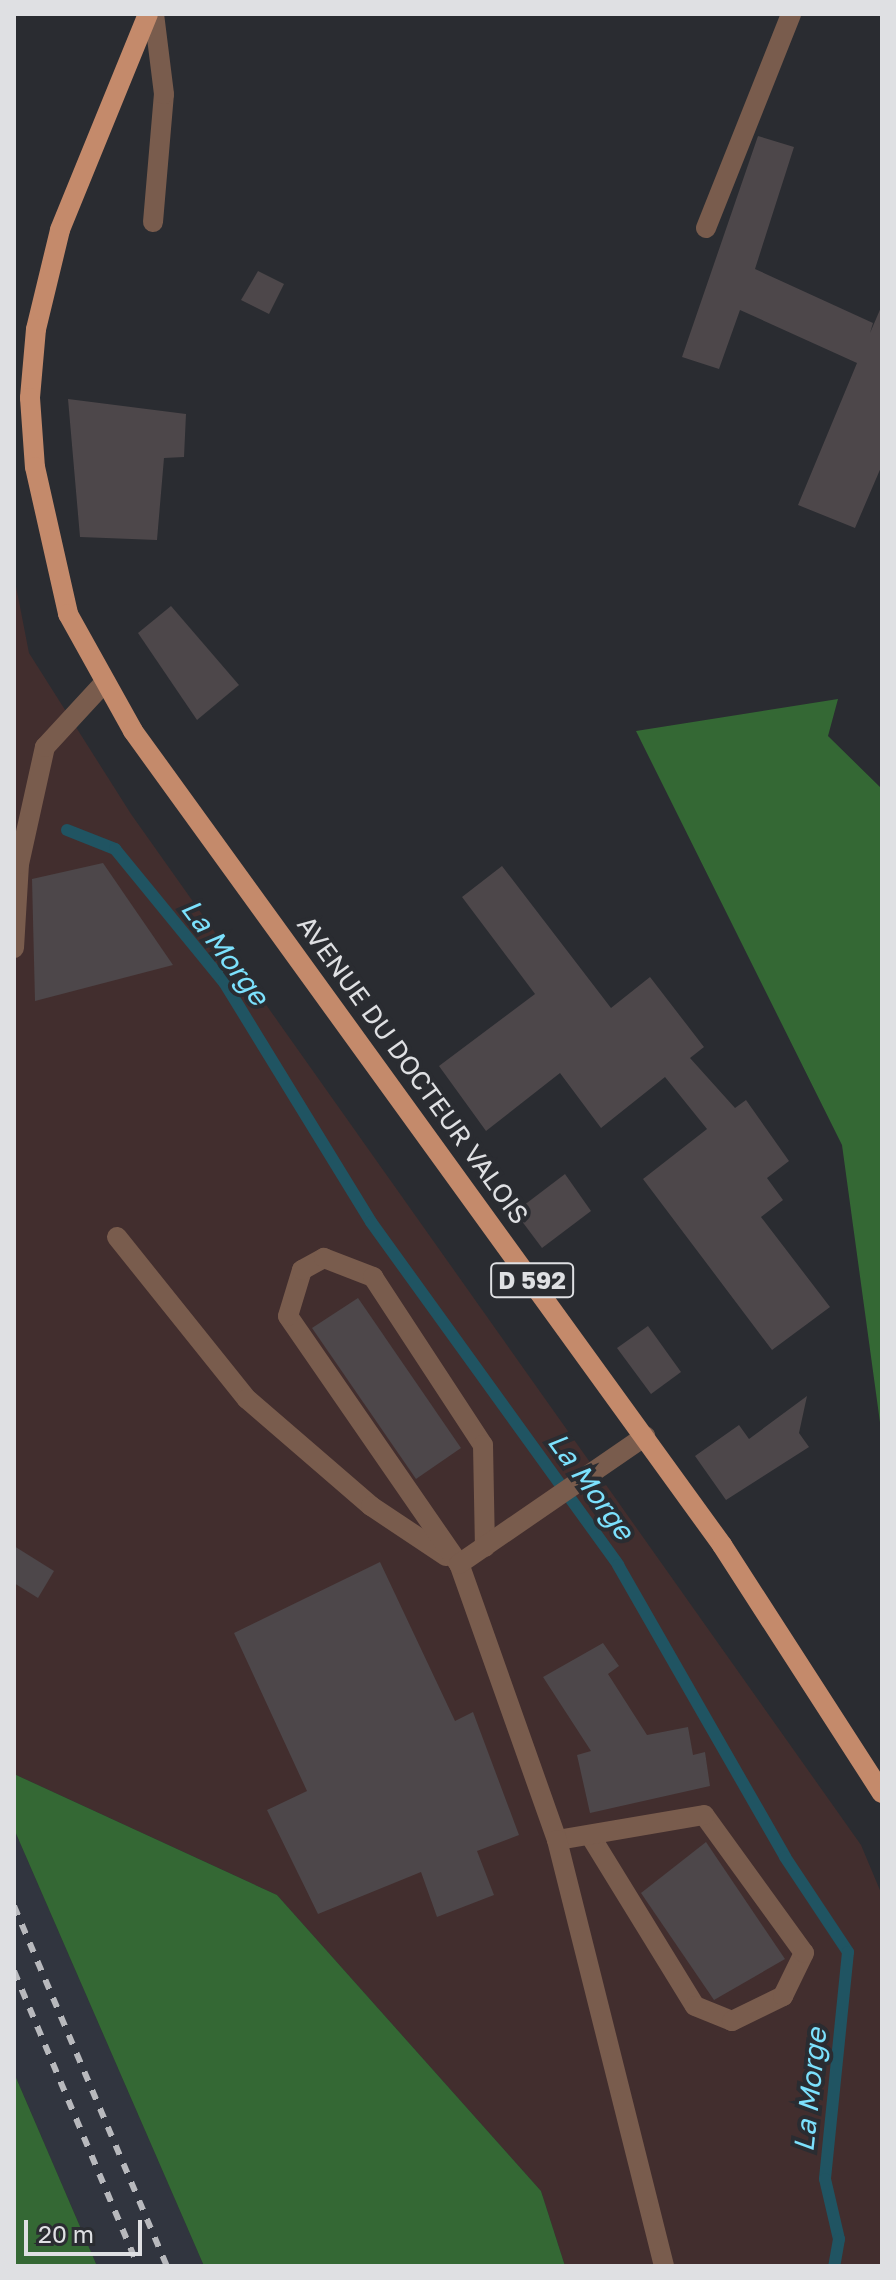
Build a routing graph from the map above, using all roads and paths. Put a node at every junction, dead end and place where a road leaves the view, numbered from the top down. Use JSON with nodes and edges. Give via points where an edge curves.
{"nodes":[{"id":1,"x":148,"y":14,"type":"edge"},
{"id":2,"x":154,"y":14,"type":"edge"},
{"id":3,"x":791,"y":14,"type":"edge"},
{"id":4,"x":153,"y":222,"type":"dead end"},
{"id":5,"x":706,"y":228,"type":"dead end"},
{"id":6,"x":104,"y":683,"type":"junction"},
{"id":7,"x":14,"y":948,"type":"edge"},
{"id":8,"x":117,"y":1237,"type":"dead end"},
{"id":9,"x":645,"y":1436,"type":"junction"},
{"id":10,"x":485,"y":1547,"type":"junction"},
{"id":11,"x":459,"y":1564,"type":"junction"},
{"id":12,"x":882,"y":1793,"type":"edge"},
{"id":13,"x":591,"y":1837,"type":"junction"},
{"id":14,"x":557,"y":1840,"type":"junction"},
{"id":15,"x":664,"y":2266,"type":"edge"}],
"edges":[{"from":1,"to":6,"type":"main road","number":"D 592","via":[[60,230],[36,329],[30,398],[47,538],[68,614]]},
{"from":2,"to":4,"type":"street","via":[[164,94]]},
{"from":3,"to":5,"type":"street"},
{"from":6,"to":7,"type":"street","via":[[45,747],[19,864]]},
{"from":6,"to":9,"type":"main road","name":"AVENUE DU DOCTEUR VALOIS","number":"D 592"},
{"from":8,"to":11,"type":"street","via":[[247,1399],[371,1506]]},
{"from":9,"to":10,"type":"street"},
{"from":9,"to":12,"type":"main road","name":"AVENUE DU DOCTEUR VALOIS","number":"D 592","via":[[850,1737]]},
{"from":10,"to":11,"type":"street"},
{"from":10,"to":11,"type":"street","via":[[483,1445],[373,1277],[324,1258],[302,1270],[288,1316]]},
{"from":11,"to":14,"type":"street"},
{"from":13,"to":13,"type":"street","via":[[704,1815],[804,1953],[783,1996],[732,2021],[695,2006]]},
{"from":13,"to":14,"type":"street"},
{"from":14,"to":15,"type":"street"}]}
